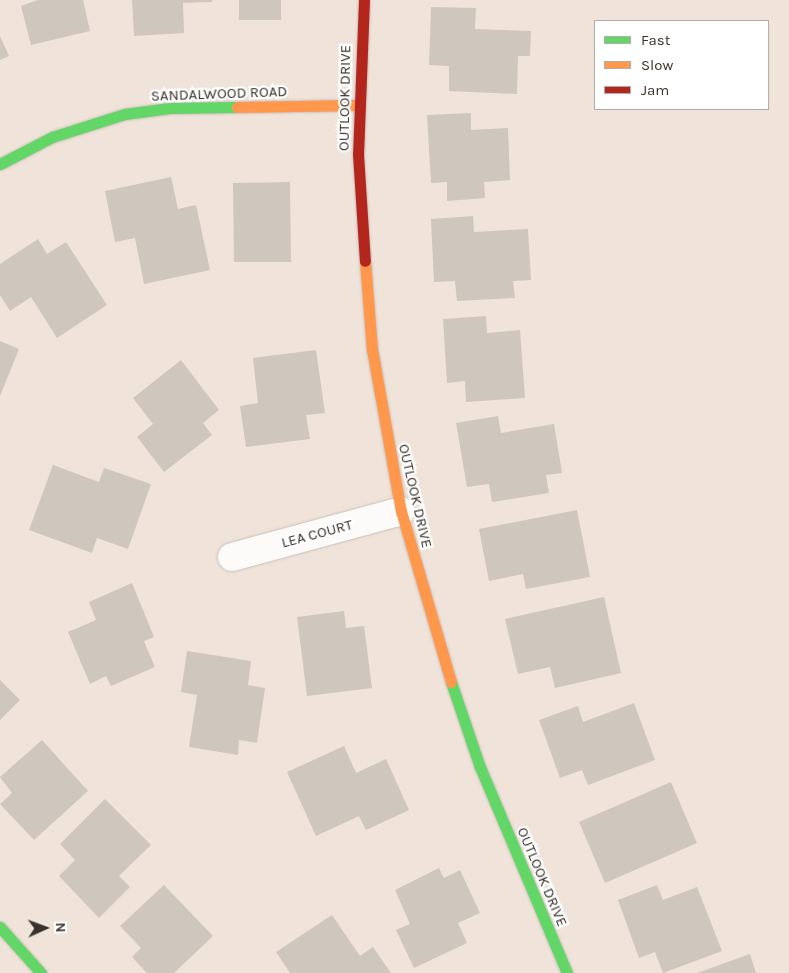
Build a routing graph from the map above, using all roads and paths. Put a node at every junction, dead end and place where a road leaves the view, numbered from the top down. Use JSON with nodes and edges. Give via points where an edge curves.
{"nodes":[{"id":1,"x":364,"y":0,"type":"edge"},
{"id":2,"x":359,"y":105,"type":"junction"},
{"id":3,"x":0,"y":164,"type":"edge"},
{"id":4,"x":401,"y":512,"type":"junction"},
{"id":5,"x":232,"y":557,"type":"dead end"},
{"id":6,"x":0,"y":927,"type":"edge"},
{"id":7,"x":42,"y":973,"type":"edge"},
{"id":8,"x":567,"y":973,"type":"edge"}],
"edges":[{"from":1,"to":2,"type":"street","name":"OUTLOOK DRIVE"},
{"from":2,"to":3,"type":"street","name":"SANDALWOOD ROAD","via":[[170,108],[125,114],[52,137]]},
{"from":2,"to":4,"type":"street","name":"OUTLOOK DRIVE","via":[[359,180],[372,349]]},
{"from":4,"to":5,"type":"street","name":"LEA COURT"},
{"from":4,"to":8,"type":"street","name":"OUTLOOK DRIVE","via":[[448,675],[480,768]]},
{"from":6,"to":7,"type":"street"}]}
